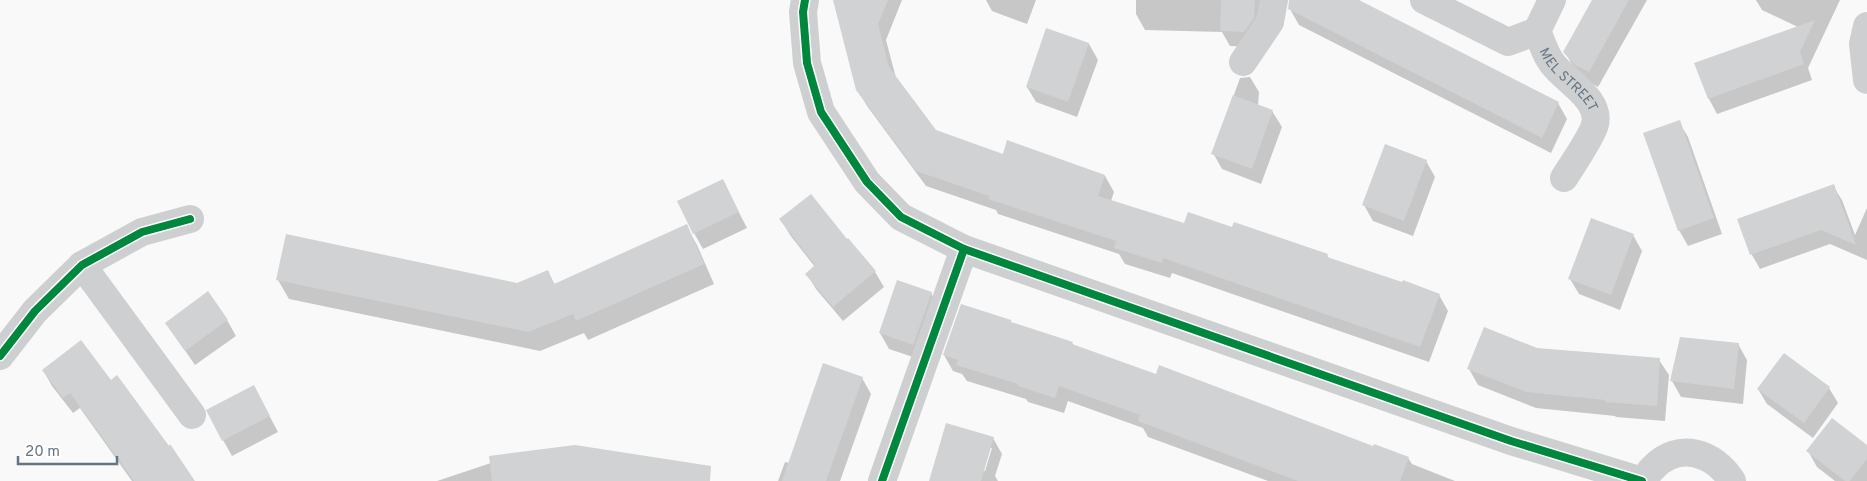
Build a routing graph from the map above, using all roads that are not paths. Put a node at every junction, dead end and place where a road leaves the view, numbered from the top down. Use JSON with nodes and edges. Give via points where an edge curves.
{"nodes":[{"id":1,"x":805,"y":0,"type":"edge"},
{"id":2,"x":1274,"y":0,"type":"edge"},
{"id":3,"x":1424,"y":0,"type":"edge"},
{"id":4,"x":1552,"y":0,"type":"edge"},
{"id":5,"x":1867,"y":26,"type":"edge"},
{"id":6,"x":1537,"y":32,"type":"junction"},
{"id":7,"x":1243,"y":62,"type":"dead end"},
{"id":8,"x":1867,"y":80,"type":"edge"},
{"id":9,"x":1564,"y":178,"type":"dead end"},
{"id":10,"x":190,"y":219,"type":"dead end"},
{"id":11,"x":964,"y":249,"type":"junction"},
{"id":12,"x":82,"y":265,"type":"junction"},
{"id":13,"x":0,"y":356,"type":"edge"},
{"id":14,"x":192,"y":415,"type":"dead end"},
{"id":15,"x":882,"y":481,"type":"edge"},
{"id":16,"x":1643,"y":481,"type":"edge"},
{"id":17,"x":1732,"y":481,"type":"edge"}],
"edges":[{"from":1,"to":11,"type":"street","via":[[807,62],[821,112],[867,182],[901,217]]},
{"from":2,"to":7,"type":"street","via":[[1270,22]]},
{"from":3,"to":6,"type":"street","name":"MEL STREET","via":[[1508,42]]},
{"from":4,"to":6,"type":"street","name":"MEL STREET"},
{"from":5,"to":8,"type":"street","via":[[1864,44]]},
{"from":6,"to":9,"type":"street","name":"MEL STREET","via":[[1551,62],[1566,80],[1588,97],[1596,113],[1595,125]]},
{"from":10,"to":12,"type":"street","via":[[142,232]]},
{"from":11,"to":15,"type":"street"},
{"from":11,"to":16,"type":"street","via":[[1511,441]]},
{"from":12,"to":13,"type":"street","via":[[35,311]]},
{"from":12,"to":14,"type":"street"},
{"from":16,"to":17,"type":"street","via":[[1652,468],[1681,453],[1713,459]]}]}
